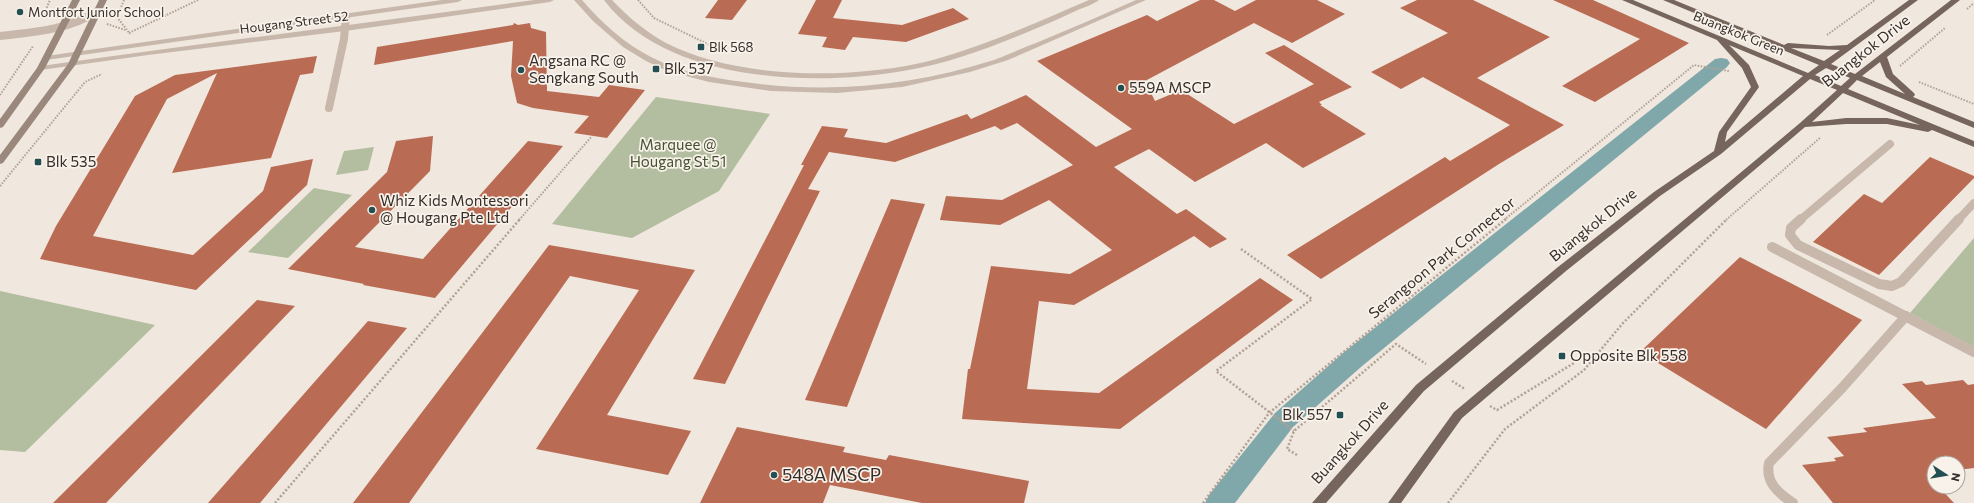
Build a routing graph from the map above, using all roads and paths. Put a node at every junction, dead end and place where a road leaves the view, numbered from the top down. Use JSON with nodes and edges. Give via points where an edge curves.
{"nodes":[{"id":1,"x":76,"y":0,"type":"edge"},
{"id":2,"x":103,"y":0,"type":"edge"},
{"id":3,"x":198,"y":0,"type":"edge"},
{"id":4,"x":458,"y":0,"type":"edge"},
{"id":5,"x":550,"y":0,"type":"edge"},
{"id":6,"x":578,"y":0,"type":"edge"},
{"id":7,"x":608,"y":0,"type":"edge"},
{"id":8,"x":638,"y":0,"type":"edge"},
{"id":9,"x":1095,"y":0,"type":"edge"},
{"id":10,"x":1142,"y":0,"type":"edge"},
{"id":11,"x":1626,"y":0,"type":"edge"},
{"id":12,"x":1667,"y":0,"type":"edge"},
{"id":13,"x":1875,"y":0,"type":"edge"},
{"id":14,"x":1914,"y":0,"type":"edge"},
{"id":15,"x":1956,"y":0,"type":"edge"},
{"id":16,"x":1974,"y":3,"type":"edge"},
{"id":17,"x":1965,"y":10,"type":"dead end"},
{"id":18,"x":98,"y":12,"type":"junction"},
{"id":19,"x":346,"y":16,"type":"junction"},
{"id":20,"x":1948,"y":25,"type":"dead end"},
{"id":21,"x":61,"y":29,"type":"junction"},
{"id":22,"x":345,"y":29,"type":"junction"},
{"id":23,"x":126,"y":30,"type":"dead end"},
{"id":24,"x":122,"y":32,"type":"dead end"},
{"id":25,"x":129,"y":33,"type":"dead end"},
{"id":26,"x":0,"y":36,"type":"edge"},
{"id":27,"x":1717,"y":38,"type":"junction"},
{"id":28,"x":1822,"y":39,"type":"dead end"},
{"id":29,"x":1769,"y":42,"type":"junction"},
{"id":30,"x":1849,"y":47,"type":"junction"},
{"id":31,"x":723,"y":52,"type":"dead end"},
{"id":32,"x":78,"y":54,"type":"junction"},
{"id":33,"x":46,"y":58,"type":"junction"},
{"id":34,"x":1883,"y":58,"type":"junction"},
{"id":35,"x":72,"y":64,"type":"junction"},
{"id":36,"x":1825,"y":64,"type":"junction"},
{"id":37,"x":41,"y":68,"type":"junction"},
{"id":38,"x":1721,"y":69,"type":"dead end"},
{"id":39,"x":1900,"y":70,"type":"dead end"},
{"id":40,"x":102,"y":74,"type":"dead end"},
{"id":41,"x":1809,"y":76,"type":"junction"},
{"id":42,"x":1856,"y":77,"type":"junction"},
{"id":43,"x":1914,"y":80,"type":"dead end"},
{"id":44,"x":1842,"y":89,"type":"junction"},
{"id":45,"x":1922,"y":103,"type":"junction"},
{"id":46,"x":1974,"y":104,"type":"edge"},
{"id":47,"x":329,"y":108,"type":"dead end"},
{"id":48,"x":0,"y":125,"type":"edge"},
{"id":49,"x":1803,"y":125,"type":"junction"},
{"id":50,"x":1974,"y":125,"type":"edge"},
{"id":51,"x":1949,"y":133,"type":"junction"},
{"id":52,"x":1823,"y":135,"type":"dead end"},
{"id":53,"x":592,"y":136,"type":"dead end"},
{"id":54,"x":1890,"y":144,"type":"dead end"},
{"id":55,"x":1974,"y":144,"type":"edge"},
{"id":56,"x":1718,"y":152,"type":"junction"},
{"id":57,"x":0,"y":161,"type":"edge"},
{"id":58,"x":0,"y":186,"type":"edge"},
{"id":59,"x":1974,"y":203,"type":"edge"},
{"id":60,"x":1772,"y":247,"type":"dead end"},
{"id":61,"x":1241,"y":249,"type":"dead end"},
{"id":62,"x":1906,"y":316,"type":"junction"},
{"id":63,"x":1396,"y":344,"type":"dead end"},
{"id":64,"x":1974,"y":352,"type":"edge"},
{"id":65,"x":1574,"y":363,"type":"dead end"},
{"id":66,"x":1497,"y":410,"type":"dead end"},
{"id":67,"x":1269,"y":414,"type":"junction"},
{"id":68,"x":1294,"y":431,"type":"junction"},
{"id":69,"x":1297,"y":456,"type":"dead end"},
{"id":70,"x":275,"y":503,"type":"edge"},
{"id":71,"x":1203,"y":503,"type":"edge"},
{"id":72,"x":1318,"y":503,"type":"edge"},
{"id":73,"x":1394,"y":503,"type":"edge"},
{"id":74,"x":1448,"y":503,"type":"edge"},
{"id":75,"x":1793,"y":503,"type":"edge"}],
"edges":[{"from":1,"to":21,"type":"main road"},
{"from":2,"to":18,"type":"main road"},
{"from":3,"to":25,"type":"path"},
{"from":4,"to":19,"type":"street","name":"Hougang Street 52"},
{"from":5,"to":22,"type":"street","name":"Hougang Street 52"},
{"from":6,"to":10,"type":"street","via":[[615,38],[660,65],[684,73],[764,88],[844,92],[931,80],[1000,60]]},
{"from":7,"to":9,"type":"street","via":[[641,31],[672,49],[709,62],[757,70],[816,75],[896,70],[934,62],[997,42]]},
{"from":8,"to":31,"type":"path","via":[[654,18]]},
{"from":11,"to":27,"type":"main road","name":"Buangkok Green"},
{"from":12,"to":29,"type":"main road","name":"Buangkok Green"},
{"from":13,"to":28,"type":"path"},
{"from":14,"to":30,"type":"main road","name":"Buangkok Drive"},
{"from":15,"to":34,"type":"main road","name":"Buangkok Drive"},
{"from":16,"to":17,"type":"path"},
{"from":18,"to":21,"type":"lane","via":[[86,20]]},
{"from":18,"to":32,"type":"main road"},
{"from":19,"to":22,"type":"lane"},
{"from":19,"to":32,"type":"street","name":"Hougang Street 52"},
{"from":20,"to":39,"type":"path","via":[[1900,66]]},
{"from":21,"to":26,"type":"lane"},
{"from":21,"to":33,"type":"main road"},
{"from":22,"to":35,"type":"street","name":"Hougang Street 52"},
{"from":22,"to":47,"type":"lane"},
{"from":23,"to":24,"type":"path"},
{"from":27,"to":41,"type":"main road","name":"Buangkok Green"},
{"from":27,"to":56,"type":"main road","via":[[1746,67],[1755,87],[1723,132]]},
{"from":29,"to":30,"type":"main road","via":[[1796,47]]},
{"from":29,"to":36,"type":"main road","name":"Buangkok Green"},
{"from":30,"to":36,"type":"main road","name":"Buangkok Drive"},
{"from":32,"to":33,"type":"street","name":"Hougang Street 52"},
{"from":32,"to":35,"type":"main road"},
{"from":33,"to":37,"type":"main road"},
{"from":34,"to":42,"type":"main road","name":"Buangkok Drive"},
{"from":34,"to":45,"type":"main road","via":[[1889,75]]},
{"from":35,"to":37,"type":"street","name":"Hougang Street 52"},
{"from":35,"to":57,"type":"main road"},
{"from":36,"to":41,"type":"main road","name":"Buangkok Drive"},
{"from":36,"to":42,"type":"main road","name":"Buangkok Green"},
{"from":37,"to":48,"type":"main road"},
{"from":38,"to":67,"type":"path","name":"Serangoon Park Connector","via":[[1694,66]]},
{"from":40,"to":58,"type":"path","via":[[86,82]]},
{"from":41,"to":44,"type":"main road","name":"Buangkok Green"},
{"from":41,"to":56,"type":"main road","name":"Buangkok Drive"},
{"from":42,"to":44,"type":"main road","name":"Buangkok Drive"},
{"from":42,"to":45,"type":"main road","name":"Buangkok Green"},
{"from":43,"to":46,"type":"path"},
{"from":44,"to":49,"type":"main road","name":"Buangkok Drive"},
{"from":44,"to":51,"type":"main road","name":"Buangkok Green"},
{"from":45,"to":50,"type":"main road"},
{"from":49,"to":51,"type":"main road","via":[[1887,121]]},
{"from":49,"to":73,"type":"main road","name":"Buangkok Drive","via":[[1458,415]]},
{"from":51,"to":55,"type":"main road"},
{"from":52,"to":74,"type":"path","via":[[1726,220],[1623,323],[1584,370],[1505,429]]},
{"from":53,"to":70,"type":"path"},
{"from":54,"to":59,"type":"lane","via":[[1791,228],[1790,235],[1798,245],[1879,284],[1892,286],[1902,282]]},
{"from":56,"to":72,"type":"main road","name":"Buangkok Drive","via":[[1657,194],[1556,274],[1420,388]]},
{"from":60,"to":62,"type":"lane"},
{"from":61,"to":67,"type":"path","via":[[1312,299],[1216,371]]},
{"from":62,"to":64,"type":"lane"},
{"from":62,"to":75,"type":"lane","via":[[1842,388],[1769,463],[1766,472],[1770,481]]},
{"from":63,"to":68,"type":"path"},
{"from":65,"to":66,"type":"path"},
{"from":67,"to":68,"type":"path"},
{"from":67,"to":71,"type":"path","name":"Serangoon Park Connector"},
{"from":68,"to":69,"type":"path","via":[[1287,448]]}]}
